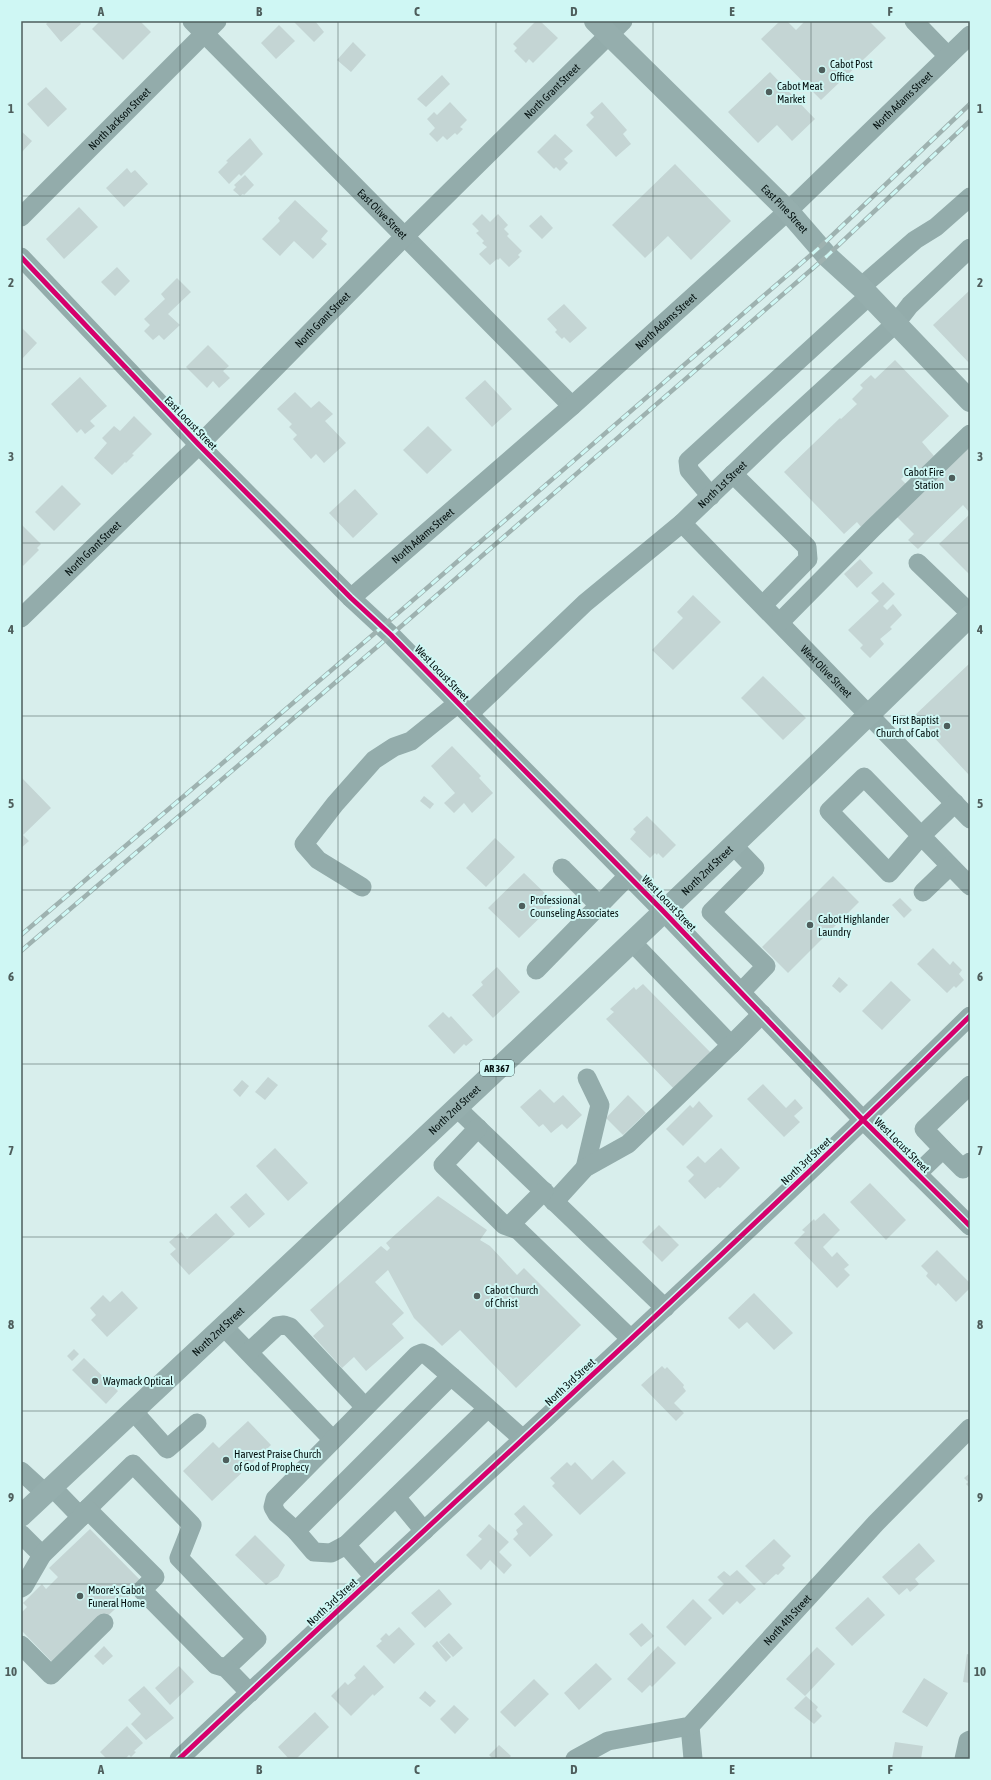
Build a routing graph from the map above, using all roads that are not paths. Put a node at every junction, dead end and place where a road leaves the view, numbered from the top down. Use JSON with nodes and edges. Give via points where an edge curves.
{"nodes":[{"id":1,"x":914,"y":21,"type":"edge"},
{"id":2,"x":204,"y":25,"type":"edge"},
{"id":3,"x":609,"y":26,"type":"edge"},
{"id":4,"x":970,"y":35,"type":"edge"},
{"id":5,"x":948,"y":56,"type":"junction"},
{"id":6,"x":970,"y":196,"type":"edge"},
{"id":7,"x":788,"y":211,"type":"junction"},
{"id":8,"x":21,"y":217,"type":"edge"},
{"id":9,"x":404,"y":237,"type":"junction"},
{"id":10,"x":970,"y":248,"type":"edge"},
{"id":11,"x":21,"y":257,"type":"edge"},
{"id":12,"x":865,"y":292,"type":"junction"},
{"id":13,"x":896,"y":323,"type":"junction"},
{"id":14,"x":970,"y":401,"type":"edge"},
{"id":15,"x":572,"y":406,"type":"junction"},
{"id":16,"x":970,"y":434,"type":"edge"},
{"id":17,"x":199,"y":445,"type":"junction"},
{"id":18,"x":733,"y":474,"type":"junction"},
{"id":19,"x":711,"y":496,"type":"junction"},
{"id":20,"x":682,"y":524,"type":"junction"},
{"id":21,"x":918,"y":563,"type":"dead end"},
{"id":22,"x":351,"y":598,"type":"junction"},
{"id":23,"x":763,"y":605,"type":"junction"},
{"id":24,"x":970,"y":613,"type":"edge"},
{"id":25,"x":970,"y":616,"type":"edge"},
{"id":26,"x":21,"y":618,"type":"edge"},
{"id":27,"x":780,"y":622,"type":"junction"},
{"id":28,"x":463,"y":709,"type":"junction"},
{"id":29,"x":869,"y":715,"type":"junction"},
{"id":30,"x":955,"y":803,"type":"junction"},
{"id":31,"x":970,"y":819,"type":"edge"},
{"id":32,"x":921,"y":836,"type":"junction"},
{"id":33,"x":733,"y":845,"type":"junction"},
{"id":34,"x":950,"y":866,"type":"junction"},
{"id":35,"x":562,"y":868,"type":"dead end"},
{"id":36,"x":628,"y":876,"type":"junction"},
{"id":37,"x":970,"y":886,"type":"edge"},
{"id":38,"x":362,"y":887,"type":"dead end"},
{"id":39,"x":923,"y":892,"type":"dead end"},
{"id":40,"x":599,"y":905,"type":"junction"},
{"id":41,"x":663,"y":911,"type":"junction"},
{"id":42,"x":631,"y":941,"type":"junction"},
{"id":43,"x":536,"y":970,"type":"dead end"},
{"id":44,"x":741,"y":992,"type":"junction"},
{"id":45,"x":762,"y":1014,"type":"junction"},
{"id":46,"x":970,"y":1016,"type":"edge"},
{"id":47,"x":731,"y":1045,"type":"junction"},
{"id":48,"x":587,"y":1078,"type":"dead end"},
{"id":49,"x":970,"y":1085,"type":"edge"},
{"id":50,"x":456,"y":1107,"type":"junction"},
{"id":51,"x":864,"y":1120,"type":"junction"},
{"id":52,"x":478,"y":1128,"type":"junction"},
{"id":53,"x":943,"y":1149,"type":"junction"},
{"id":54,"x":970,"y":1162,"type":"edge"},
{"id":55,"x":585,"y":1168,"type":"junction"},
{"id":56,"x":917,"y":1174,"type":"junction"},
{"id":57,"x":549,"y":1196,"type":"junction"},
{"id":58,"x":509,"y":1226,"type":"junction"},
{"id":59,"x":970,"y":1226,"type":"edge"},
{"id":60,"x":665,"y":1308,"type":"junction"},
{"id":61,"x":224,"y":1326,"type":"junction"},
{"id":62,"x":631,"y":1339,"type":"junction"},
{"id":63,"x":249,"y":1352,"type":"junction"},
{"id":64,"x":451,"y":1376,"type":"junction"},
{"id":65,"x":364,"y":1406,"type":"junction"},
{"id":66,"x":488,"y":1408,"type":"junction"},
{"id":67,"x":133,"y":1411,"type":"junction"},
{"id":68,"x":197,"y":1423,"type":"dead end"},
{"id":69,"x":970,"y":1428,"type":"edge"},
{"id":70,"x":523,"y":1439,"type":"junction"},
{"id":71,"x":333,"y":1440,"type":"junction"},
{"id":72,"x":21,"y":1471,"type":"edge"},
{"id":73,"x":48,"y":1490,"type":"junction"},
{"id":74,"x":396,"y":1497,"type":"junction"},
{"id":75,"x":84,"y":1513,"type":"junction"},
{"id":76,"x":21,"y":1516,"type":"edge"},
{"id":77,"x":296,"y":1531,"type":"junction"},
{"id":78,"x":424,"y":1531,"type":"junction"},
{"id":79,"x":21,"y":1534,"type":"edge"},
{"id":80,"x":346,"y":1545,"type":"junction"},
{"id":81,"x":42,"y":1555,"type":"junction"},
{"id":82,"x":374,"y":1577,"type":"junction"},
{"id":83,"x":21,"y":1588,"type":"edge"},
{"id":84,"x":104,"y":1623,"type":"dead end"},
{"id":85,"x":21,"y":1645,"type":"edge"},
{"id":86,"x":226,"y":1668,"type":"junction"},
{"id":87,"x":250,"y":1693,"type":"junction"},
{"id":88,"x":690,"y":1726,"type":"junction"},
{"id":89,"x":970,"y":1740,"type":"edge"},
{"id":90,"x":179,"y":1759,"type":"edge"},
{"id":91,"x":575,"y":1759,"type":"edge"},
{"id":92,"x":693,"y":1759,"type":"edge"},
{"id":93,"x":964,"y":1759,"type":"edge"}],
"edges":[{"from":1,"to":5,"type":"street"},
{"from":2,"to":8,"type":"street","name":"North Jackson Street"},
{"from":2,"to":9,"type":"street","name":"East Olive Street"},
{"from":3,"to":7,"type":"main road","name":"East Pine Street"},
{"from":3,"to":9,"type":"street","name":"North Grant Street"},
{"from":4,"to":5,"type":"street","name":"North Adams Street"},
{"from":5,"to":7,"type":"street","name":"North Adams Street"},
{"from":6,"to":12,"type":"street","via":[[936,227],[915,240]]},
{"from":7,"to":12,"type":"main road","name":"East Pine Street","via":[[827,256]]},
{"from":7,"to":15,"type":"street","name":"North Adams Street"},
{"from":9,"to":15,"type":"street","name":"East Olive Street"},
{"from":9,"to":17,"type":"street","name":"North Grant Street"},
{"from":10,"to":13,"type":"street","name":"North 1st Street","via":[[910,305]]},
{"from":11,"to":17,"type":"street","name":"East Locust Street"},
{"from":12,"to":13,"type":"main road","name":"East Pine Street"},
{"from":12,"to":19,"type":"street","via":[[688,461],[689,470]]},
{"from":13,"to":14,"type":"main road","name":"East Pine Street"},
{"from":13,"to":18,"type":"street","name":"North 1st Street"},
{"from":15,"to":22,"type":"street","name":"North Adams Street"},
{"from":16,"to":27,"type":"street"},
{"from":17,"to":22,"type":"street","name":"East Locust Street"},
{"from":17,"to":26,"type":"street","name":"North Grant Street"},
{"from":18,"to":19,"type":"street","name":"North 1st Street"},
{"from":18,"to":23,"type":"street","via":[[807,547],[808,559]]},
{"from":19,"to":20,"type":"street","name":"North 1st Street"},
{"from":20,"to":23,"type":"street","name":"West Olive Street"},
{"from":20,"to":28,"type":"street","name":"North 1st Street","via":[[585,603]]},
{"from":21,"to":24,"type":"street"},
{"from":22,"to":28,"type":"street","name":"West Locust Street"},
{"from":23,"to":27,"type":"street","name":"West Olive Street"},
{"from":25,"to":29,"type":"main road","name":"North 2nd Street","number":"AR 367"},
{"from":27,"to":29,"type":"street","name":"West Olive Street"},
{"from":28,"to":36,"type":"street","name":"West Locust Street"},
{"from":28,"to":38,"type":"street","name":"North 1st Street","via":[[374,760],[304,844],[318,860]]},
{"from":29,"to":30,"type":"street","name":"West Olive Street"},
{"from":29,"to":33,"type":"main road","name":"North 2nd Street","number":"AR 367"},
{"from":30,"to":31,"type":"street","name":"West Olive Street"},
{"from":30,"to":32,"type":"street"},
{"from":32,"to":32,"type":"street","via":[[864,777],[829,811],[889,873]]},
{"from":32,"to":34,"type":"street"},
{"from":33,"to":41,"type":"main road","name":"North 2nd Street","number":"AR 367"},
{"from":33,"to":44,"type":"street","via":[[755,868],[711,912],[766,966]]},
{"from":34,"to":37,"type":"street"},
{"from":34,"to":39,"type":"street"},
{"from":35,"to":40,"type":"street"},
{"from":36,"to":40,"type":"street"},
{"from":36,"to":41,"type":"street","name":"West Locust Street"},
{"from":40,"to":43,"type":"street"},
{"from":41,"to":42,"type":"main road","name":"North 2nd Street","number":"AR 367"},
{"from":41,"to":44,"type":"street","name":"West Locust Street"},
{"from":42,"to":47,"type":"street"},
{"from":42,"to":50,"type":"main road","name":"North 2nd Street","number":"AR 367"},
{"from":44,"to":45,"type":"street","name":"West Locust Street"},
{"from":45,"to":47,"type":"street"},
{"from":45,"to":51,"type":"street","name":"West Locust Street"},
{"from":46,"to":51,"type":"street","name":"North 3rd Street"},
{"from":47,"to":55,"type":"street","via":[[628,1144]]},
{"from":48,"to":55,"type":"street","via":[[600,1104]]},
{"from":49,"to":53,"type":"street","via":[[924,1129]]},
{"from":50,"to":52,"type":"street"},
{"from":50,"to":61,"type":"main road","name":"North 2nd Street","number":"AR 367"},
{"from":51,"to":56,"type":"street","name":"West Locust Street"},
{"from":51,"to":60,"type":"street","name":"North 3rd Street"},
{"from":52,"to":57,"type":"street"},
{"from":52,"to":58,"type":"street","via":[[443,1165]]},
{"from":53,"to":54,"type":"street","via":[[963,1169]]},
{"from":53,"to":56,"type":"street"},
{"from":55,"to":57,"type":"street"},
{"from":56,"to":59,"type":"street","name":"West Locust Street"},
{"from":57,"to":58,"type":"street"},
{"from":57,"to":60,"type":"street"},
{"from":58,"to":62,"type":"street","via":[[518,1230]]},
{"from":60,"to":62,"type":"street","name":"North 3rd Street"},
{"from":61,"to":63,"type":"street"},
{"from":61,"to":67,"type":"main road","name":"North 2nd Street","number":"AR 367"},
{"from":62,"to":70,"type":"street","name":"North 3rd Street"},
{"from":63,"to":65,"type":"street","via":[[277,1326],[290,1327]]},
{"from":63,"to":71,"type":"street"},
{"from":64,"to":65,"type":"street","via":[[422,1353]]},
{"from":64,"to":66,"type":"street"},
{"from":64,"to":77,"type":"street"},
{"from":65,"to":71,"type":"street"},
{"from":66,"to":70,"type":"street"},
{"from":66,"to":74,"type":"street"},
{"from":67,"to":68,"type":"street","via":[[167,1449]]},
{"from":67,"to":73,"type":"main road","name":"North 2nd Street","number":"AR 367"},
{"from":69,"to":88,"type":"street","name":"North 4th Street","via":[[876,1523]]},
{"from":70,"to":78,"type":"street","name":"North 3rd Street"},
{"from":71,"to":77,"type":"street","via":[[275,1499],[273,1507],[277,1514]]},
{"from":72,"to":73,"type":"street"},
{"from":73,"to":75,"type":"street"},
{"from":73,"to":76,"type":"main road","name":"North 2nd Street","number":"AR 367"},
{"from":74,"to":78,"type":"street"},
{"from":74,"to":80,"type":"street"},
{"from":75,"to":81,"type":"street"},
{"from":75,"to":86,"type":"street","via":[[155,1577],[142,1590],[216,1665]]},
{"from":75,"to":86,"type":"street","via":[[133,1464],[192,1525],[180,1558],[257,1639]]},
{"from":77,"to":80,"type":"street","via":[[314,1552],[331,1553]]},
{"from":78,"to":82,"type":"street","name":"North 3rd Street"},
{"from":79,"to":81,"type":"street"},
{"from":80,"to":82,"type":"street"},
{"from":81,"to":83,"type":"street"},
{"from":82,"to":87,"type":"street","name":"North 3rd Street"},
{"from":84,"to":85,"type":"street","via":[[51,1675]]},
{"from":86,"to":87,"type":"street"},
{"from":87,"to":90,"type":"street","name":"North 3rd Street"},
{"from":88,"to":91,"type":"street","via":[[608,1741]]},
{"from":88,"to":92,"type":"street"},
{"from":89,"to":93,"type":"street"}]}
